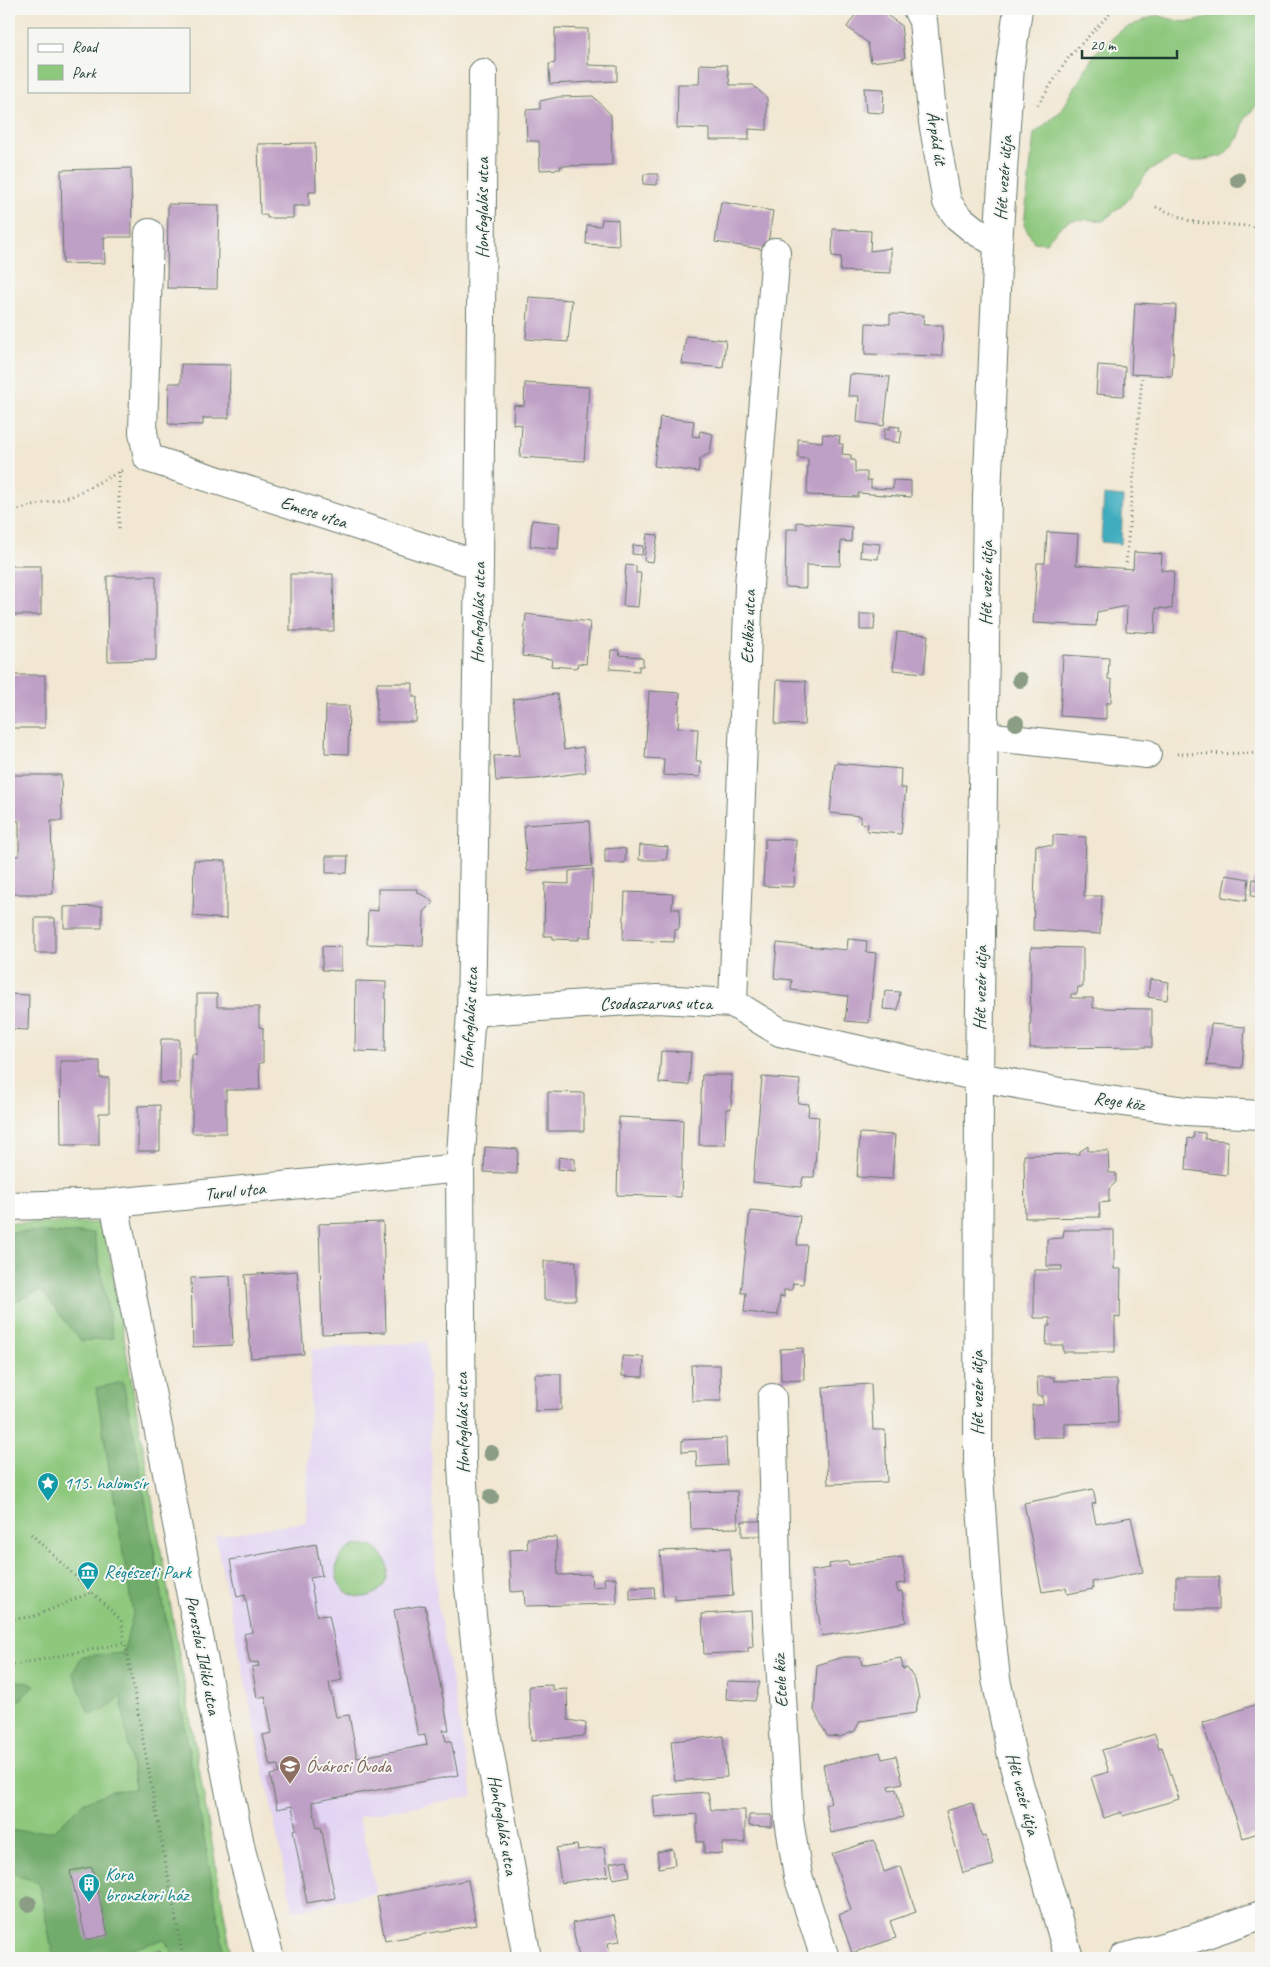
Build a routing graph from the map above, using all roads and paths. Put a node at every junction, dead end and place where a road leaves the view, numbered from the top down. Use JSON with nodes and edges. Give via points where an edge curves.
{"nodes":[{"id":1,"x":917,"y":9,"type":"edge"},
{"id":2,"x":1018,"y":9,"type":"edge"},
{"id":3,"x":1114,"y":9,"type":"edge"},
{"id":4,"x":483,"y":73,"type":"dead end"},
{"id":5,"x":1008,"y":107,"type":"junction"},
{"id":6,"x":1156,"y":207,"type":"dead end"},
{"id":7,"x":1261,"y":227,"type":"edge"},
{"id":8,"x":149,"y":233,"type":"dead end"},
{"id":9,"x":998,"y":244,"type":"junction"},
{"id":10,"x":776,"y":252,"type":"dead end"},
{"id":11,"x":1142,"y":378,"type":"dead end"},
{"id":12,"x":148,"y":458,"type":"junction"},
{"id":13,"x":119,"y":472,"type":"junction"},
{"id":14,"x":9,"y":512,"type":"edge"},
{"id":15,"x":120,"y":532,"type":"dead end"},
{"id":16,"x":1126,"y":563,"type":"dead end"},
{"id":17,"x":479,"y":566,"type":"junction"},
{"id":18,"x":985,"y":736,"type":"junction"},
{"id":19,"x":1261,"y":753,"type":"edge"},
{"id":20,"x":1146,"y":754,"type":"joint"},
{"id":21,"x":732,"y":1003,"type":"junction"},
{"id":22,"x":471,"y":1012,"type":"junction"},
{"id":23,"x":979,"y":1077,"type":"junction"},
{"id":24,"x":1261,"y":1115,"type":"edge"},
{"id":25,"x":460,"y":1168,"type":"junction"},
{"id":26,"x":114,"y":1203,"type":"junction"},
{"id":27,"x":9,"y":1206,"type":"edge"},
{"id":28,"x":772,"y":1398,"type":"dead end"},
{"id":29,"x":31,"y":1534,"type":"dead end"},
{"id":30,"x":92,"y":1592,"type":"junction"},
{"id":31,"x":9,"y":1620,"type":"edge"},
{"id":32,"x":125,"y":1643,"type":"junction"},
{"id":33,"x":9,"y":1666,"type":"edge"},
{"id":34,"x":1261,"y":1915,"type":"edge"},
{"id":35,"x":1261,"y":1953,"type":"edge"},
{"id":36,"x":183,"y":1958,"type":"edge"},
{"id":37,"x":270,"y":1958,"type":"edge"},
{"id":38,"x":527,"y":1958,"type":"edge"},
{"id":39,"x":825,"y":1958,"type":"edge"},
{"id":40,"x":1069,"y":1958,"type":"edge"},
{"id":41,"x":1123,"y":1958,"type":"edge"},
{"id":42,"x":1248,"y":1958,"type":"edge"}],
"edges":[{"from":1,"to":9,"type":"street","name":"Árpád út","via":[[923,22],[933,122],[947,202],[958,217]]},
{"from":2,"to":5,"type":"street","name":"Hét vezér útja"},
{"from":3,"to":5,"type":"path","via":[[1069,57],[1031,112]]},
{"from":4,"to":17,"type":"street","name":"Honfoglalás utca"},
{"from":5,"to":9,"type":"street","name":"Hét vezér útja"},
{"from":6,"to":7,"type":"path","via":[[1192,222]]},
{"from":8,"to":12,"type":"street","via":[[143,432]]},
{"from":9,"to":18,"type":"street","name":"Hét vezér útja","via":[[987,496]]},
{"from":10,"to":21,"type":"street","name":"Etelköz utca","via":[[749,585]]},
{"from":11,"to":16,"type":"path"},
{"from":12,"to":13,"type":"path"},
{"from":12,"to":17,"type":"street","name":"Emese utca"},
{"from":13,"to":14,"type":"path","via":[[72,496]]},
{"from":13,"to":15,"type":"path"},
{"from":17,"to":22,"type":"street","name":"Honfoglalás utca"},
{"from":18,"to":20,"type":"street"},
{"from":18,"to":23,"type":"street","name":"Hét vezér útja"},
{"from":19,"to":20,"type":"path"},
{"from":21,"to":22,"type":"street","name":"Csodaszarvas utca","via":[[657,999]]},
{"from":21,"to":23,"type":"street","name":"Csodaszarvas utca","via":[[780,1032]]},
{"from":22,"to":25,"type":"street","name":"Honfoglalás utca"},
{"from":23,"to":24,"type":"street","name":"Rege köz","via":[[1186,1111]]},
{"from":23,"to":40,"type":"street","name":"Hét vezér útja","via":[[978,1461],[989,1613],[996,1678],[1014,1766]]},
{"from":25,"to":26,"type":"street","name":"Turul utca"},
{"from":25,"to":38,"type":"street","name":"Honfoglalás utca","via":[[462,1464],[469,1588],[484,1722]]},
{"from":26,"to":27,"type":"street","name":"Turul utca"},
{"from":26,"to":37,"type":"street","name":"Poroszlai Ildikó utca","via":[[241,1850]]},
{"from":28,"to":39,"type":"street","name":"Etele köz","via":[[777,1617],[789,1820],[798,1876]]},
{"from":29,"to":30,"type":"path"},
{"from":30,"to":31,"type":"path","via":[[35,1616]]},
{"from":30,"to":32,"type":"path","via":[[121,1620]]},
{"from":32,"to":33,"type":"path"},
{"from":32,"to":36,"type":"path"},
{"from":34,"to":41,"type":"street"},
{"from":35,"to":42,"type":"path"}]}
